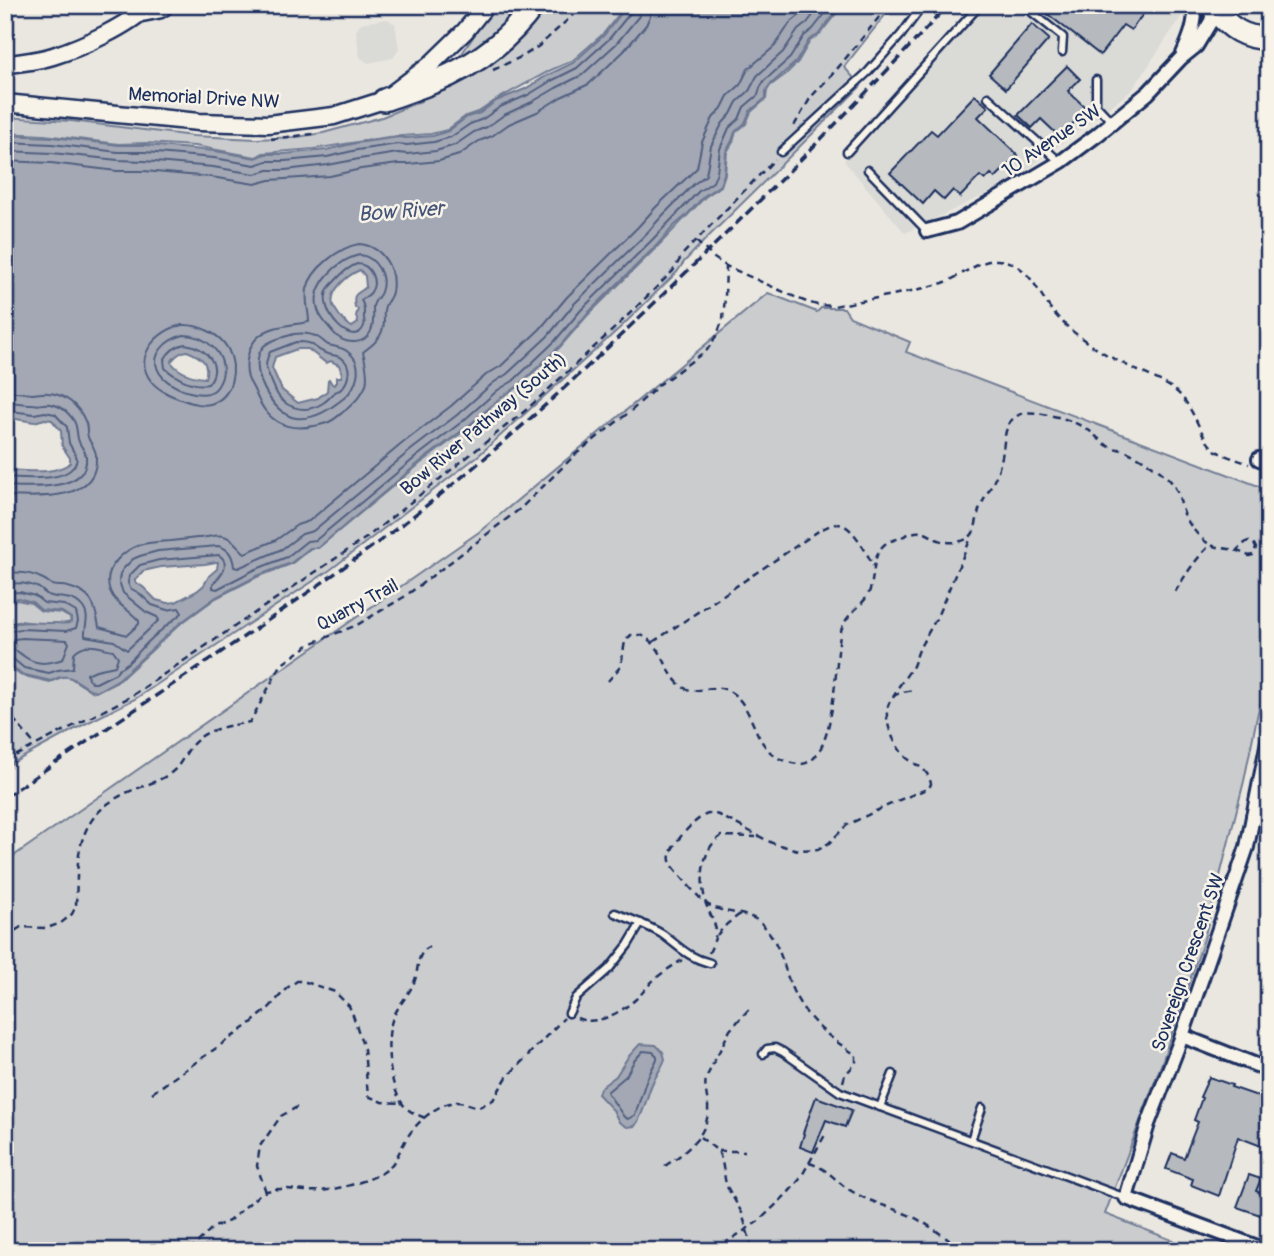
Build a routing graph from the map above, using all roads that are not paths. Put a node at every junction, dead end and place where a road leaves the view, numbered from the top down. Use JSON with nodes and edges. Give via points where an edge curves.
{"nodes":[{"id":1,"x":486,"y":5,"type":"edge"},
{"id":2,"x":534,"y":5,"type":"edge"},
{"id":3,"x":923,"y":5,"type":"edge"},
{"id":4,"x":980,"y":5,"type":"edge"},
{"id":5,"x":1024,"y":6,"type":"edge"},
{"id":6,"x":153,"y":7,"type":"edge"},
{"id":7,"x":1207,"y":7,"type":"edge"},
{"id":8,"x":1269,"y":38,"type":"edge"},
{"id":9,"x":1062,"y":52,"type":"dead end"},
{"id":10,"x":1181,"y":58,"type":"junction"},
{"id":11,"x":5,"y":65,"type":"edge"},
{"id":12,"x":1096,"y":80,"type":"dead end"},
{"id":13,"x":988,"y":97,"type":"dead end"},
{"id":14,"x":384,"y":100,"type":"junction"},
{"id":15,"x":5,"y":103,"type":"edge"},
{"id":16,"x":1112,"y":122,"type":"junction"},
{"id":17,"x":782,"y":152,"type":"road end"},
{"id":18,"x":848,"y":152,"type":"dead end"},
{"id":19,"x":1060,"y":162,"type":"junction"},
{"id":20,"x":868,"y":170,"type":"dead end"},
{"id":21,"x":927,"y":231,"type":"joint"},
{"id":22,"x":1269,"y":736,"type":"edge"},
{"id":23,"x":1253,"y":816,"type":"junction"},
{"id":24,"x":1269,"y":820,"type":"edge"},
{"id":25,"x":615,"y":913,"type":"dead end"},
{"id":26,"x":641,"y":923,"type":"junction"},
{"id":27,"x":708,"y":963,"type":"road end"},
{"id":28,"x":569,"y":1013,"type":"road end"},
{"id":29,"x":1182,"y":1036,"type":"junction"},
{"id":30,"x":763,"y":1054,"type":"dead end"},
{"id":31,"x":1269,"y":1070,"type":"edge"},
{"id":32,"x":893,"y":1073,"type":"dead end"},
{"id":33,"x":880,"y":1107,"type":"junction"},
{"id":34,"x":982,"y":1108,"type":"dead end"},
{"id":35,"x":971,"y":1140,"type":"junction"},
{"id":36,"x":1126,"y":1198,"type":"junction"},
{"id":37,"x":1268,"y":1251,"type":"edge"}],
"edges":[{"from":1,"to":14,"type":"main road","name":"Memorial Drive NW","via":[[429,66]]},
{"from":2,"to":14,"type":"highway","via":[[503,40],[475,62]]},
{"from":3,"to":17,"type":"lane","via":[[867,72]]},
{"from":4,"to":18,"type":"lane"},
{"from":5,"to":9,"type":"lane","via":[[1063,37]]},
{"from":6,"to":11,"type":"main road","via":[[52,57]]},
{"from":7,"to":8,"type":"highway","via":[[1239,33]]},
{"from":7,"to":10,"type":"street","name":"10 Avenue SW","via":[[1195,15]]},
{"from":7,"to":10,"type":"street","name":"10 Avenue SW","via":[[1211,21],[1196,46]]},
{"from":10,"to":16,"type":"street","name":"10 Avenue SW"},
{"from":12,"to":16,"type":"lane","via":[[1096,105]]},
{"from":13,"to":19,"type":"lane"},
{"from":14,"to":15,"type":"main road","name":"Memorial Drive NW","via":[[334,116],[268,124]]},
{"from":16,"to":19,"type":"street","name":"10 Avenue SW"},
{"from":19,"to":21,"type":"street","name":"10 Avenue SW","via":[[957,223]]},
{"from":20,"to":21,"type":"lane"},
{"from":22,"to":23,"type":"street","name":"Sovereign Crescent SW"},
{"from":23,"to":24,"type":"street"},
{"from":23,"to":29,"type":"street","name":"Sovereign Crescent SW","via":[[1247,847]]},
{"from":25,"to":26,"type":"lane"},
{"from":26,"to":27,"type":"lane","via":[[691,957]]},
{"from":26,"to":28,"type":"lane","via":[[628,946],[576,998]]},
{"from":29,"to":31,"type":"street"},
{"from":29,"to":36,"type":"street","name":"Sovereign Crescent SW"},
{"from":30,"to":33,"type":"lane","via":[[775,1048],[840,1092]]},
{"from":32,"to":33,"type":"lane"},
{"from":33,"to":35,"type":"lane"},
{"from":34,"to":35,"type":"lane"},
{"from":35,"to":36,"type":"lane"},
{"from":36,"to":37,"type":"street"}]}
